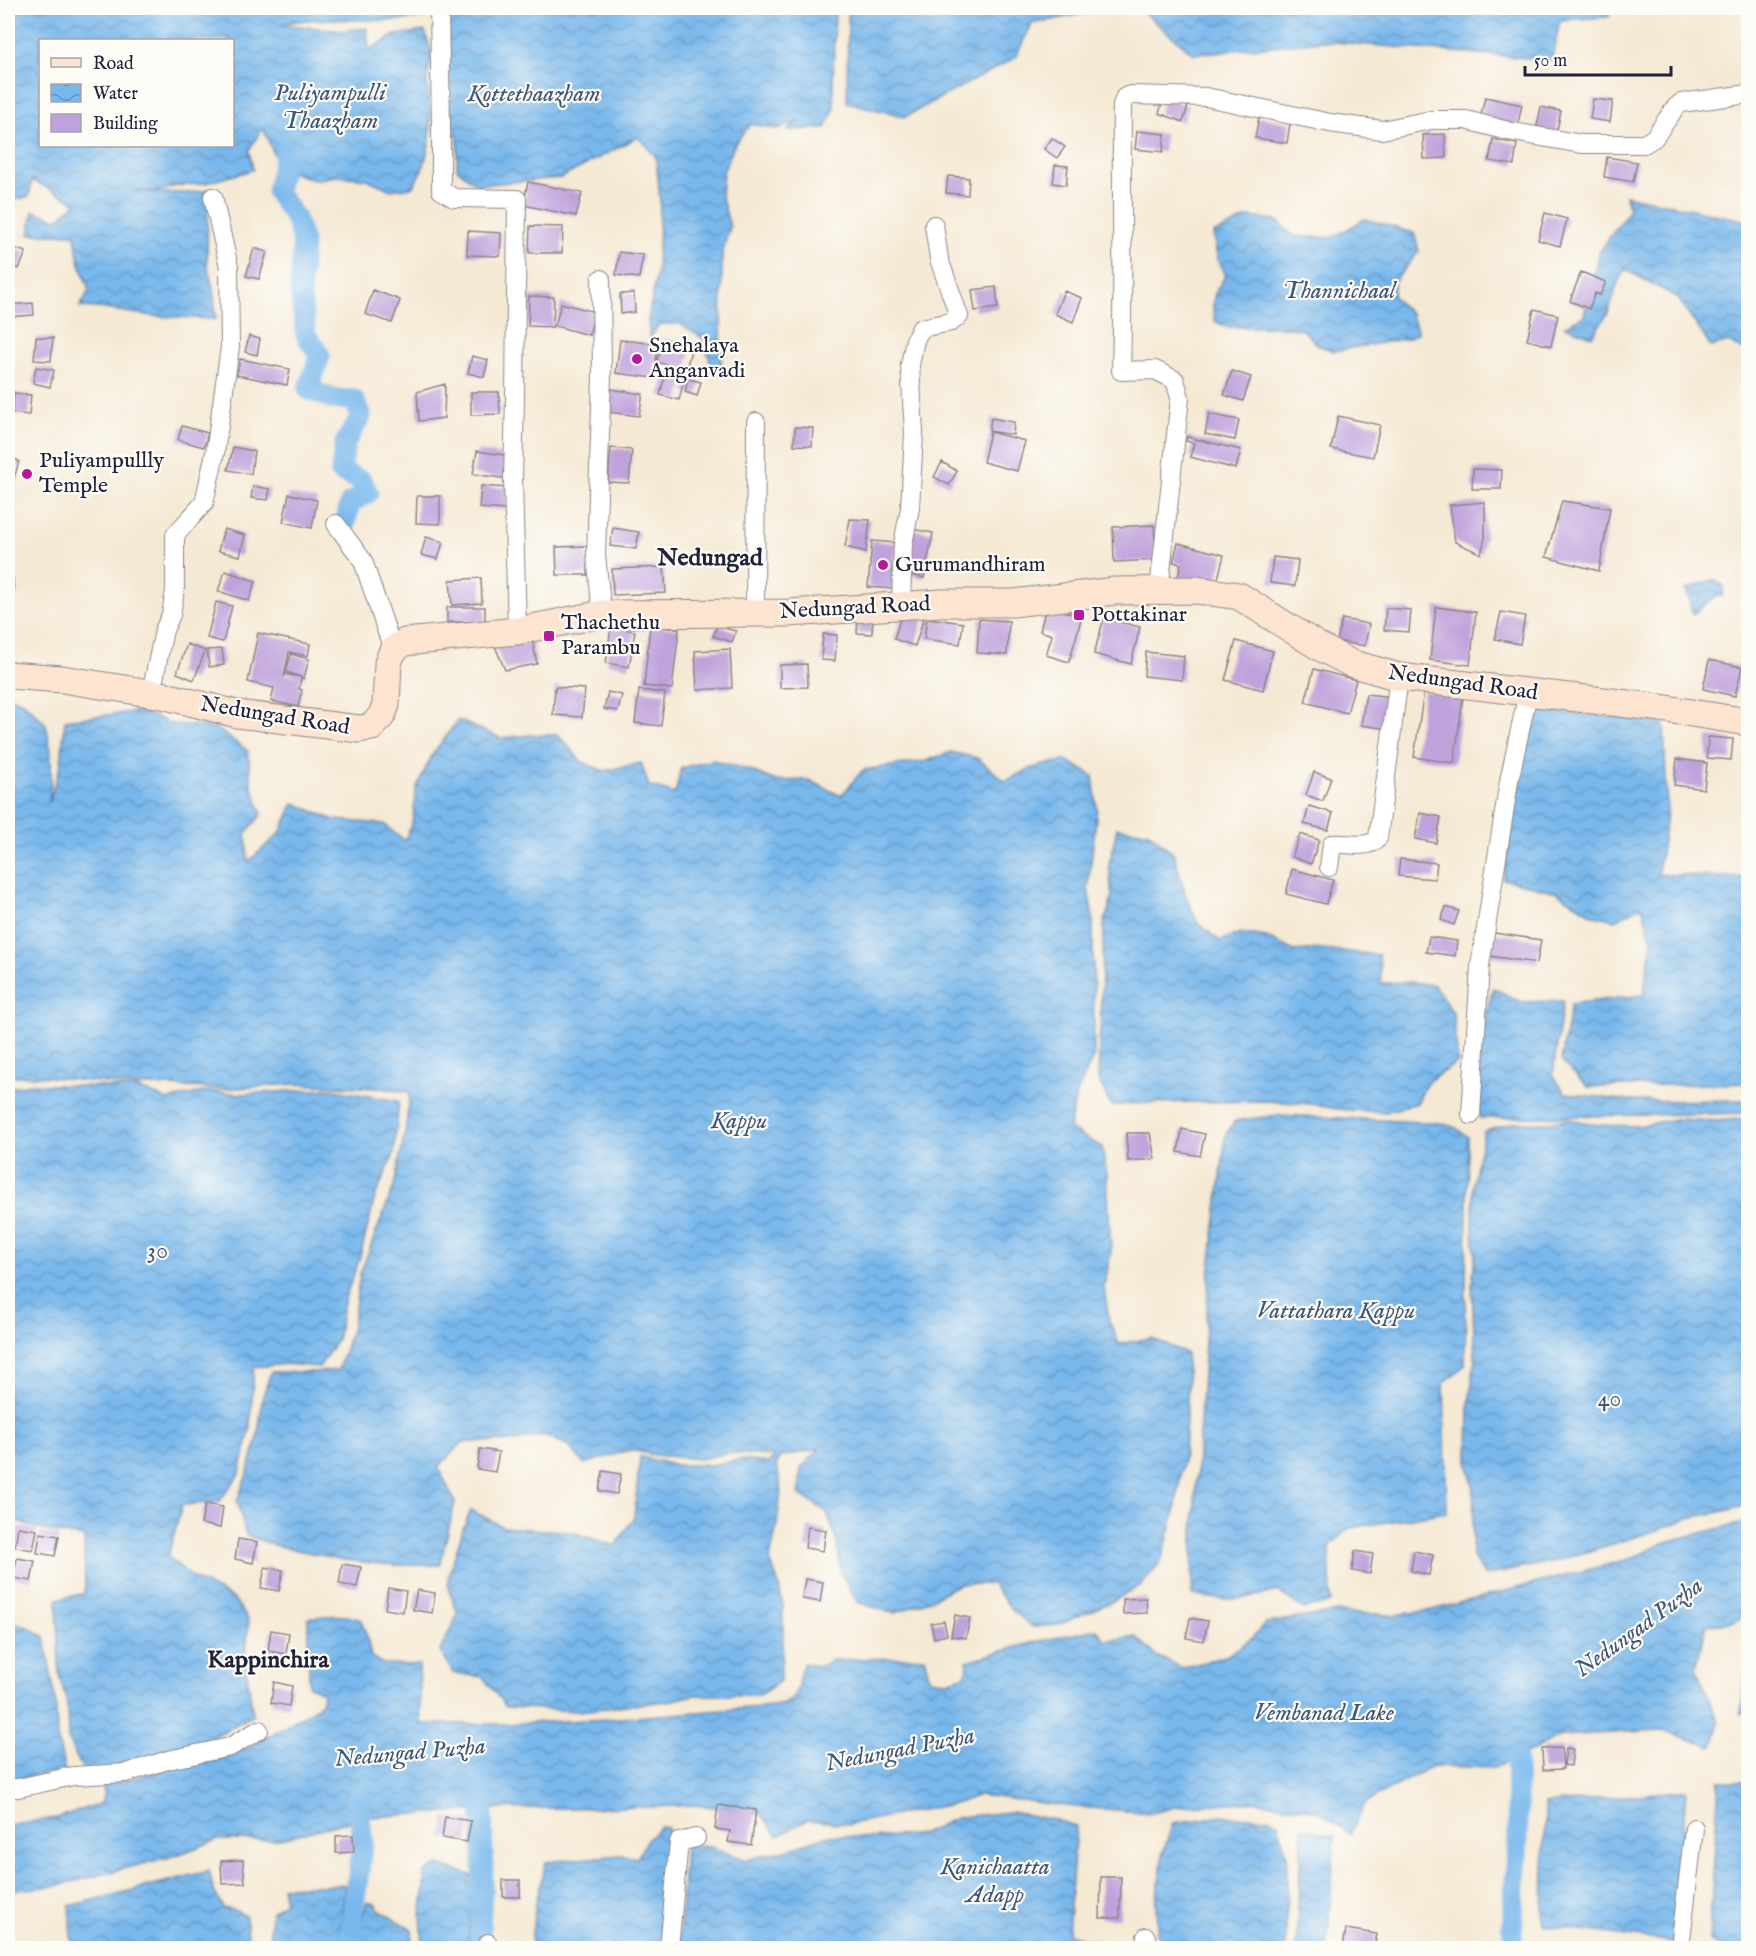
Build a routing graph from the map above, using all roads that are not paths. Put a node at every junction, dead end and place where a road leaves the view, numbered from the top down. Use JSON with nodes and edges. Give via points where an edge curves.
{"nodes":[{"id":1,"x":439,"y":8,"type":"edge"},
{"id":2,"x":1749,"y":94,"type":"edge"},
{"id":3,"x":213,"y":197,"type":"dead end"},
{"id":4,"x":934,"y":225,"type":"dead end"},
{"id":5,"x":601,"y":279,"type":"dead end"},
{"id":6,"x":756,"y":422,"type":"dead end"},
{"id":7,"x":336,"y":524,"type":"dead end"},
{"id":8,"x":1159,"y":590,"type":"junction"},
{"id":9,"x":901,"y":605,"type":"junction"},
{"id":10,"x":755,"y":613,"type":"junction"},
{"id":11,"x":602,"y":614,"type":"junction"},
{"id":12,"x":517,"y":631,"type":"junction"},
{"id":13,"x":393,"y":650,"type":"junction"},
{"id":14,"x":8,"y":675,"type":"edge"},
{"id":15,"x":1399,"y":677,"type":"junction"},
{"id":16,"x":1528,"y":693,"type":"junction"},
{"id":17,"x":151,"y":694,"type":"junction"},
{"id":18,"x":1749,"y":722,"type":"edge"},
{"id":19,"x":1329,"y":867,"type":"dead end"},
{"id":20,"x":1471,"y":1115,"type":"dead end"},
{"id":21,"x":259,"y":1730,"type":"dead end"},
{"id":22,"x":8,"y":1788,"type":"edge"},
{"id":23,"x":1694,"y":1828,"type":"dead end"},
{"id":24,"x":696,"y":1838,"type":"dead end"},
{"id":25,"x":669,"y":1948,"type":"edge"},
{"id":26,"x":1680,"y":1948,"type":"edge"}],
"edges":[{"from":1,"to":12,"type":"street","via":[[441,190],[454,198],[517,199],[513,479]]},
{"from":2,"to":8,"type":"street","via":[[1681,103],[1654,138],[1644,144],[1573,142],[1466,120],[1431,120],[1382,130],[1206,97],[1125,97],[1121,371],[1155,370],[1175,380],[1180,398]]},
{"from":3,"to":17,"type":"street","via":[[229,267],[230,347],[204,503],[175,535],[175,590]]},
{"from":4,"to":9,"type":"street","via":[[939,259],[959,316],[951,322],[921,328],[915,340],[910,365],[914,433]]},
{"from":5,"to":11,"type":"street","via":[[596,555]]},
{"from":6,"to":10,"type":"street"},
{"from":7,"to":13,"type":"street","via":[[363,561]]},
{"from":8,"to":9,"type":"main road","name":"Nedungad Road","via":[[1013,603]]},
{"from":8,"to":15,"type":"main road","name":"Nedungad Road","via":[[1239,596],[1350,663]]},
{"from":9,"to":10,"type":"main road","name":"Nedungad Road"},
{"from":10,"to":11,"type":"main road","name":"Nedungad Road"},
{"from":11,"to":12,"type":"main road","name":"Nedungad Road"},
{"from":12,"to":13,"type":"main road","name":"Nedungad Road","via":[[405,642]]},
{"from":13,"to":17,"type":"main road","name":"Nedungad Road","via":[[388,663],[386,705],[372,727],[359,729],[237,714]]},
{"from":14,"to":17,"type":"main road","name":"Nedungad Road","via":[[62,679]]},
{"from":15,"to":16,"type":"main road","name":"Nedungad Road"},
{"from":15,"to":19,"type":"street","via":[[1378,838],[1368,844],[1332,844]]},
{"from":16,"to":18,"type":"main road","name":"Nedungad Road"},
{"from":16,"to":20,"type":"street","via":[[1509,781],[1480,966]]},
{"from":21,"to":22,"type":"street","via":[[230,1747],[126,1773],[73,1776]]},
{"from":23,"to":26,"type":"street"},
{"from":24,"to":25,"type":"street","via":[[679,1842]]}]}
